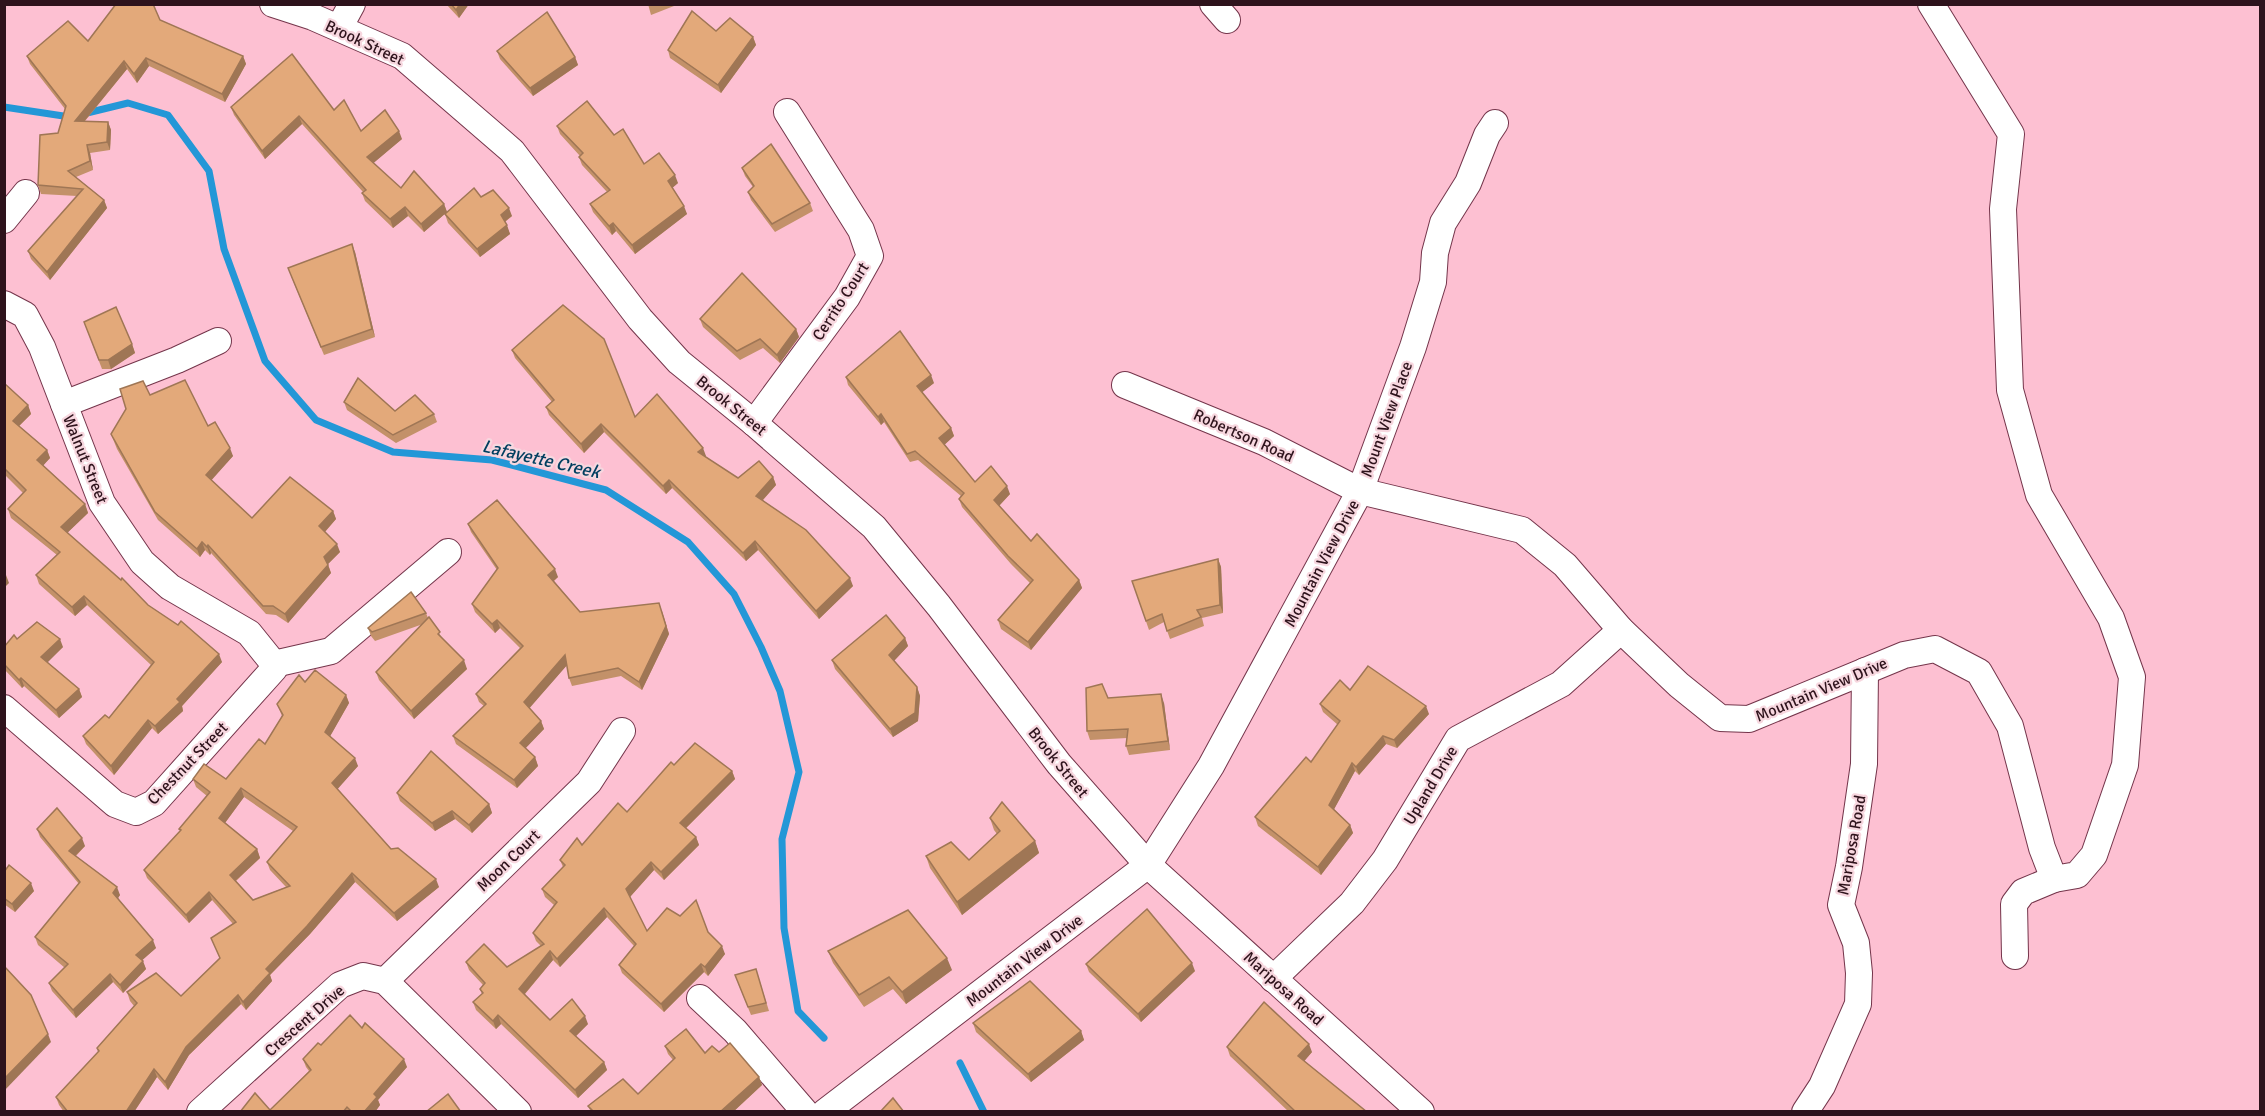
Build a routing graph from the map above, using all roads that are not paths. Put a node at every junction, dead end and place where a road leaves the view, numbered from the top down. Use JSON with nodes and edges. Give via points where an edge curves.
{"nodes":[{"id":1,"x":273,"y":4,"type":"edge"},
{"id":2,"x":352,"y":4,"type":"edge"},
{"id":3,"x":1931,"y":4,"type":"edge"},
{"id":4,"x":339,"y":28,"type":"junction"},
{"id":5,"x":787,"y":112,"type":"dead end"},
{"id":6,"x":1495,"y":123,"type":"dead end"},
{"id":7,"x":26,"y":194,"type":"dead end"},
{"id":8,"x":4,"y":220,"type":"edge"},
{"id":9,"x":4,"y":304,"type":"edge"},
{"id":10,"x":218,"y":341,"type":"dead end"},
{"id":11,"x":1125,"y":385,"type":"dead end"},
{"id":12,"x":64,"y":404,"type":"junction"},
{"id":13,"x":754,"y":423,"type":"junction"},
{"id":14,"x":1360,"y":491,"type":"junction"},
{"id":15,"x":448,"y":552,"type":"dead end"},
{"id":16,"x":1621,"y":630,"type":"junction"},
{"id":17,"x":274,"y":664,"type":"junction"},
{"id":18,"x":1865,"y":671,"type":"junction"},
{"id":19,"x":4,"y":708,"type":"edge"},
{"id":20,"x":622,"y":731,"type":"dead end"},
{"id":21,"x":1148,"y":865,"type":"junction"},
{"id":22,"x":2054,"y":879,"type":"junction"},
{"id":23,"x":2015,"y":956,"type":"dead end"},
{"id":24,"x":1274,"y":979,"type":"junction"},
{"id":25,"x":385,"y":981,"type":"junction"},
{"id":26,"x":700,"y":998,"type":"dead end"},
{"id":27,"x":200,"y":1112,"type":"edge"},
{"id":28,"x":518,"y":1112,"type":"edge"},
{"id":29,"x":805,"y":1112,"type":"edge"},
{"id":30,"x":825,"y":1112,"type":"edge"},
{"id":31,"x":1420,"y":1112,"type":"edge"},
{"id":32,"x":1805,"y":1112,"type":"edge"}],
"edges":[{"from":1,"to":4,"type":"street","name":"Brook Street"},
{"from":2,"to":4,"type":"street"},
{"from":3,"to":22,"type":"street","via":[[2011,134],[2004,209],[2010,390],[2039,495],[2111,618],[2132,677],[2125,765],[2094,855],[2077,875]]},
{"from":4,"to":13,"type":"street","name":"Brook Street","via":[[402,56],[512,151],[640,320],[679,362]]},
{"from":5,"to":13,"type":"street","name":"Cerrito Court","via":[[861,230],[870,256],[847,297]]},
{"from":6,"to":14,"type":"street","name":"Mount View Place","via":[[1468,183],[1443,223],[1433,282],[1413,347]]},
{"from":7,"to":8,"type":"street"},
{"from":9,"to":12,"type":"street","name":"Walnut Street","via":[[25,315]]},
{"from":10,"to":12,"type":"street"},
{"from":11,"to":14,"type":"street","name":"Robertson Road","via":[[1264,442]]},
{"from":12,"to":17,"type":"street","name":"Walnut Street","via":[[102,503],[142,562],[170,587],[249,633]]},
{"from":13,"to":21,"type":"street","name":"Brook Street","via":[[874,527],[1059,764]]},
{"from":14,"to":16,"type":"street","name":"Mountain View Drive","via":[[1522,530],[1565,565]]},
{"from":14,"to":21,"type":"street","name":"Mountain View Drive","via":[[1211,766]]},
{"from":15,"to":17,"type":"street","via":[[331,651]]},
{"from":16,"to":18,"type":"street","name":"Mountain View Drive","via":[[1720,718],[1749,720]]},
{"from":16,"to":24,"type":"street","name":"Upland Drive","via":[[1561,684],[1458,739],[1385,860],[1352,903]]},
{"from":17,"to":19,"type":"street","name":"Chestnut Street","via":[[274,669],[154,803],[136,812],[115,804]]},
{"from":18,"to":22,"type":"street","name":"Mountain View Drive","via":[[1904,655],[1935,649],[1979,672],[2010,726]]},
{"from":18,"to":32,"type":"street","name":"Mariposa Road","via":[[1864,764],[1850,867],[1840,905],[1857,943],[1858,1004],[1822,1086]]},
{"from":20,"to":25,"type":"street","name":"Moon Court","via":[[589,782]]},
{"from":21,"to":24,"type":"street","name":"Mariposa Road"},
{"from":21,"to":30,"type":"street","name":"Mountain View Drive"},
{"from":22,"to":23,"type":"street","via":[[2023,892],[2014,904]]},
{"from":24,"to":31,"type":"street","name":"Mariposa Road"},
{"from":25,"to":27,"type":"street","name":"Crescent Drive","via":[[363,976],[340,985]]},
{"from":25,"to":28,"type":"street"},
{"from":26,"to":29,"type":"street","via":[[735,1031]]}]}
